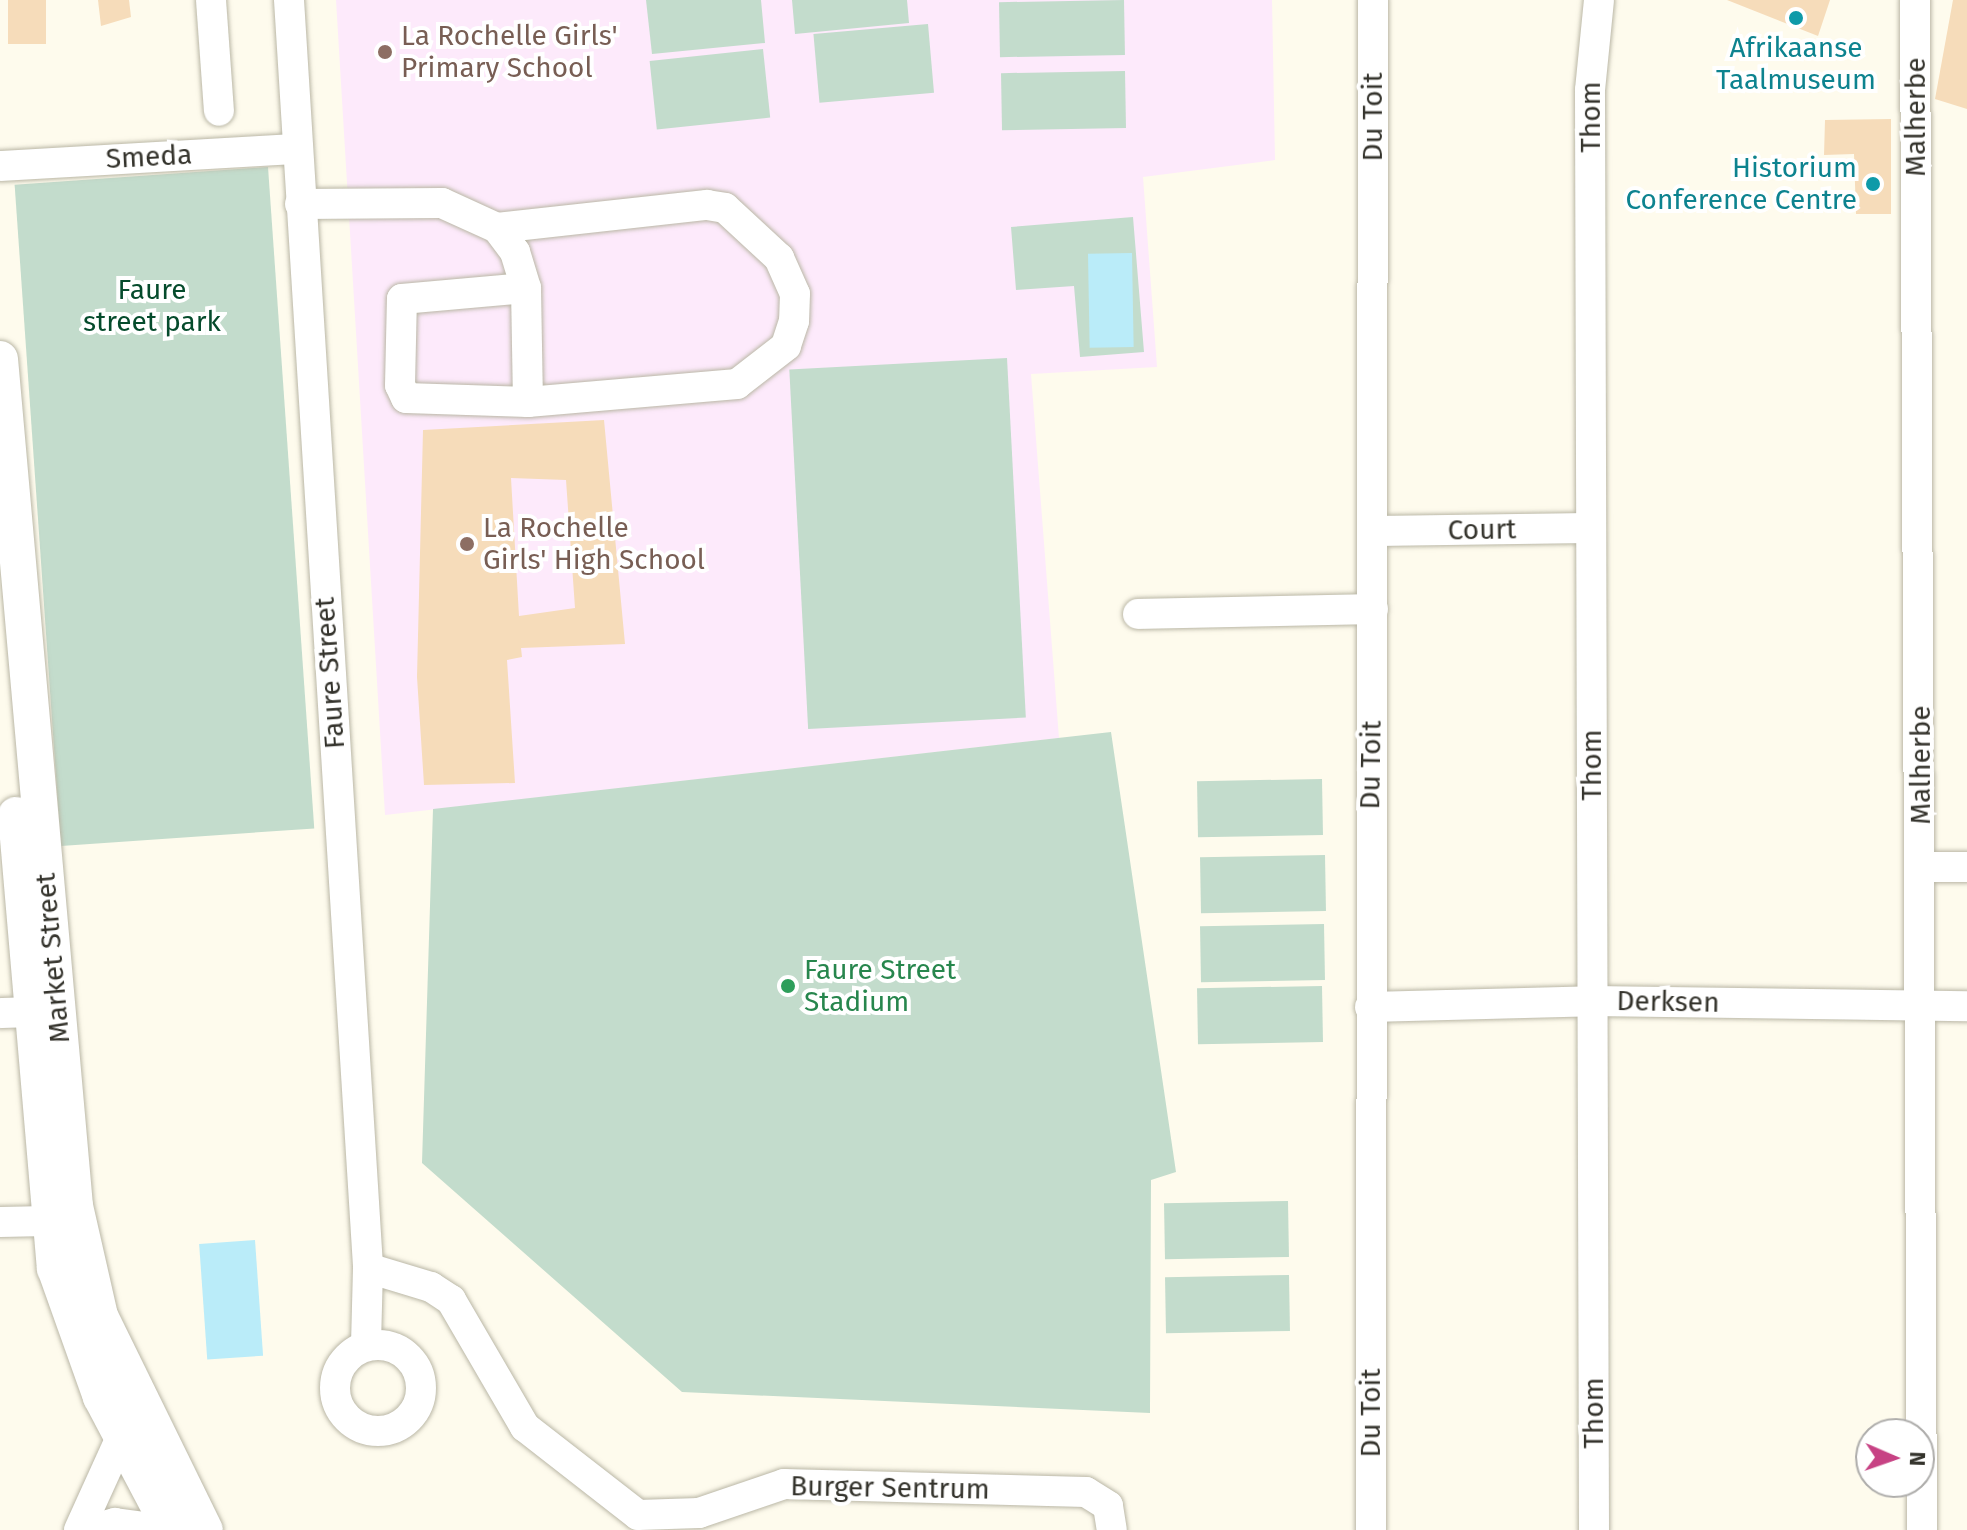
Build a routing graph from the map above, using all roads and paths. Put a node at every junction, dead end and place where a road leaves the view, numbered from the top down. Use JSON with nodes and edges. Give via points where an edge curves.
{"nodes":[{"id":1,"x":211,"y":0,"type":"edge"},
{"id":2,"x":289,"y":0,"type":"edge"},
{"id":3,"x":1373,"y":0,"type":"edge"},
{"id":4,"x":1599,"y":0,"type":"edge"},
{"id":5,"x":1915,"y":0,"type":"edge"},
{"id":6,"x":219,"y":111,"type":"dead end"},
{"id":7,"x":297,"y":149,"type":"junction"},
{"id":8,"x":0,"y":166,"type":"edge"},
{"id":9,"x":300,"y":204,"type":"junction"},
{"id":10,"x":497,"y":228,"type":"junction"},
{"id":11,"x":526,"y":288,"type":"junction"},
{"id":12,"x":0,"y":359,"type":"edge"},
{"id":13,"x":528,"y":402,"type":"junction"},
{"id":14,"x":1591,"y":528,"type":"junction"},
{"id":15,"x":1374,"y":531,"type":"junction"},
{"id":16,"x":1373,"y":609,"type":"junction"},
{"id":17,"x":0,"y":610,"type":"edge"},
{"id":18,"x":1138,"y":614,"type":"dead end"},
{"id":19,"x":1922,"y":867,"type":"junction"},
{"id":20,"x":1967,"y":867,"type":"edge"},
{"id":21,"x":1592,"y":1001,"type":"junction"},
{"id":22,"x":1923,"y":1006,"type":"junction"},
{"id":23,"x":1967,"y":1006,"type":"edge"},
{"id":24,"x":1370,"y":1007,"type":"junction"},
{"id":25,"x":15,"y":1012,"type":"edge"},
{"id":26,"x":48,"y":1221,"type":"junction"},
{"id":27,"x":0,"y":1222,"type":"edge"},
{"id":28,"x":368,"y":1268,"type":"junction"},
{"id":29,"x":366,"y":1346,"type":"dead end"},
{"id":30,"x":122,"y":1435,"type":"junction"},
{"id":31,"x":699,"y":1522,"type":"edge"},
{"id":32,"x":79,"y":1530,"type":"edge"},
{"id":33,"x":90,"y":1530,"type":"edge"},
{"id":34,"x":169,"y":1530,"type":"edge"},
{"id":35,"x":205,"y":1530,"type":"edge"},
{"id":36,"x":1112,"y":1530,"type":"edge"},
{"id":37,"x":1371,"y":1530,"type":"edge"},
{"id":38,"x":1594,"y":1530,"type":"edge"},
{"id":39,"x":1922,"y":1530,"type":"edge"}],
"edges":[{"from":1,"to":6,"type":"street"},
{"from":2,"to":7,"type":"street","name":"Faure Street"},
{"from":3,"to":15,"type":"street","name":"Du Toit"},
{"from":4,"to":14,"type":"street","name":"Thom","via":[[1590,90]]},
{"from":5,"to":19,"type":"street","name":"Malherbe"},
{"from":7,"to":8,"type":"street","name":"Smeda"},
{"from":7,"to":9,"type":"street","name":"Faure Street"},
{"from":9,"to":10,"type":"street","via":[[442,203]]},
{"from":9,"to":28,"type":"street","name":"Faure Street"},
{"from":10,"to":11,"type":"street","via":[[515,252]]},
{"from":10,"to":13,"type":"street","via":[[716,206],[745,221],[779,258],[795,294],[786,346],[737,384]]},
{"from":11,"to":13,"type":"street"},
{"from":11,"to":13,"type":"street","via":[[412,295],[398,308],[406,398]]},
{"from":12,"to":35,"type":"main road","name":"Market Street","via":[[75,1206],[100,1316]]},
{"from":14,"to":15,"type":"street","name":"Court"},
{"from":14,"to":21,"type":"street","name":"Thom"},
{"from":15,"to":16,"type":"street","name":"Du Toit"},
{"from":16,"to":18,"type":"street"},
{"from":16,"to":24,"type":"street","name":"Du Toit"},
{"from":17,"to":25,"type":"main road","name":"Market Street"},
{"from":19,"to":20,"type":"street"},
{"from":19,"to":22,"type":"street","name":"Malherbe"},
{"from":21,"to":22,"type":"street","name":"Derksen"},
{"from":21,"to":24,"type":"street","name":"Derksen"},
{"from":21,"to":38,"type":"street","name":"Thom"},
{"from":22,"to":23,"type":"street","name":"Derksen"},
{"from":22,"to":39,"type":"street","name":"Malherbe"},
{"from":24,"to":37,"type":"street","name":"Du Toit"},
{"from":25,"to":26,"type":"main road","name":"Market Street"},
{"from":26,"to":27,"type":"street"},
{"from":26,"to":30,"type":"main road","name":"Market Street","via":[[72,1325]]},
{"from":28,"to":29,"type":"street","name":"Faure Street"},
{"from":28,"to":31,"type":"street","name":"Burger Sentrum","via":[[431,1287],[451,1300],[525,1427],[630,1510]]},
{"from":30,"to":32,"type":"street"},
{"from":30,"to":34,"type":"main road","name":"Market Street"},
{"from":31,"to":36,"type":"street","name":"Burger Sentrum","via":[[784,1484],[1086,1492],[1108,1506]]},
{"from":33,"to":34,"type":"street","via":[[115,1523]]}]}
